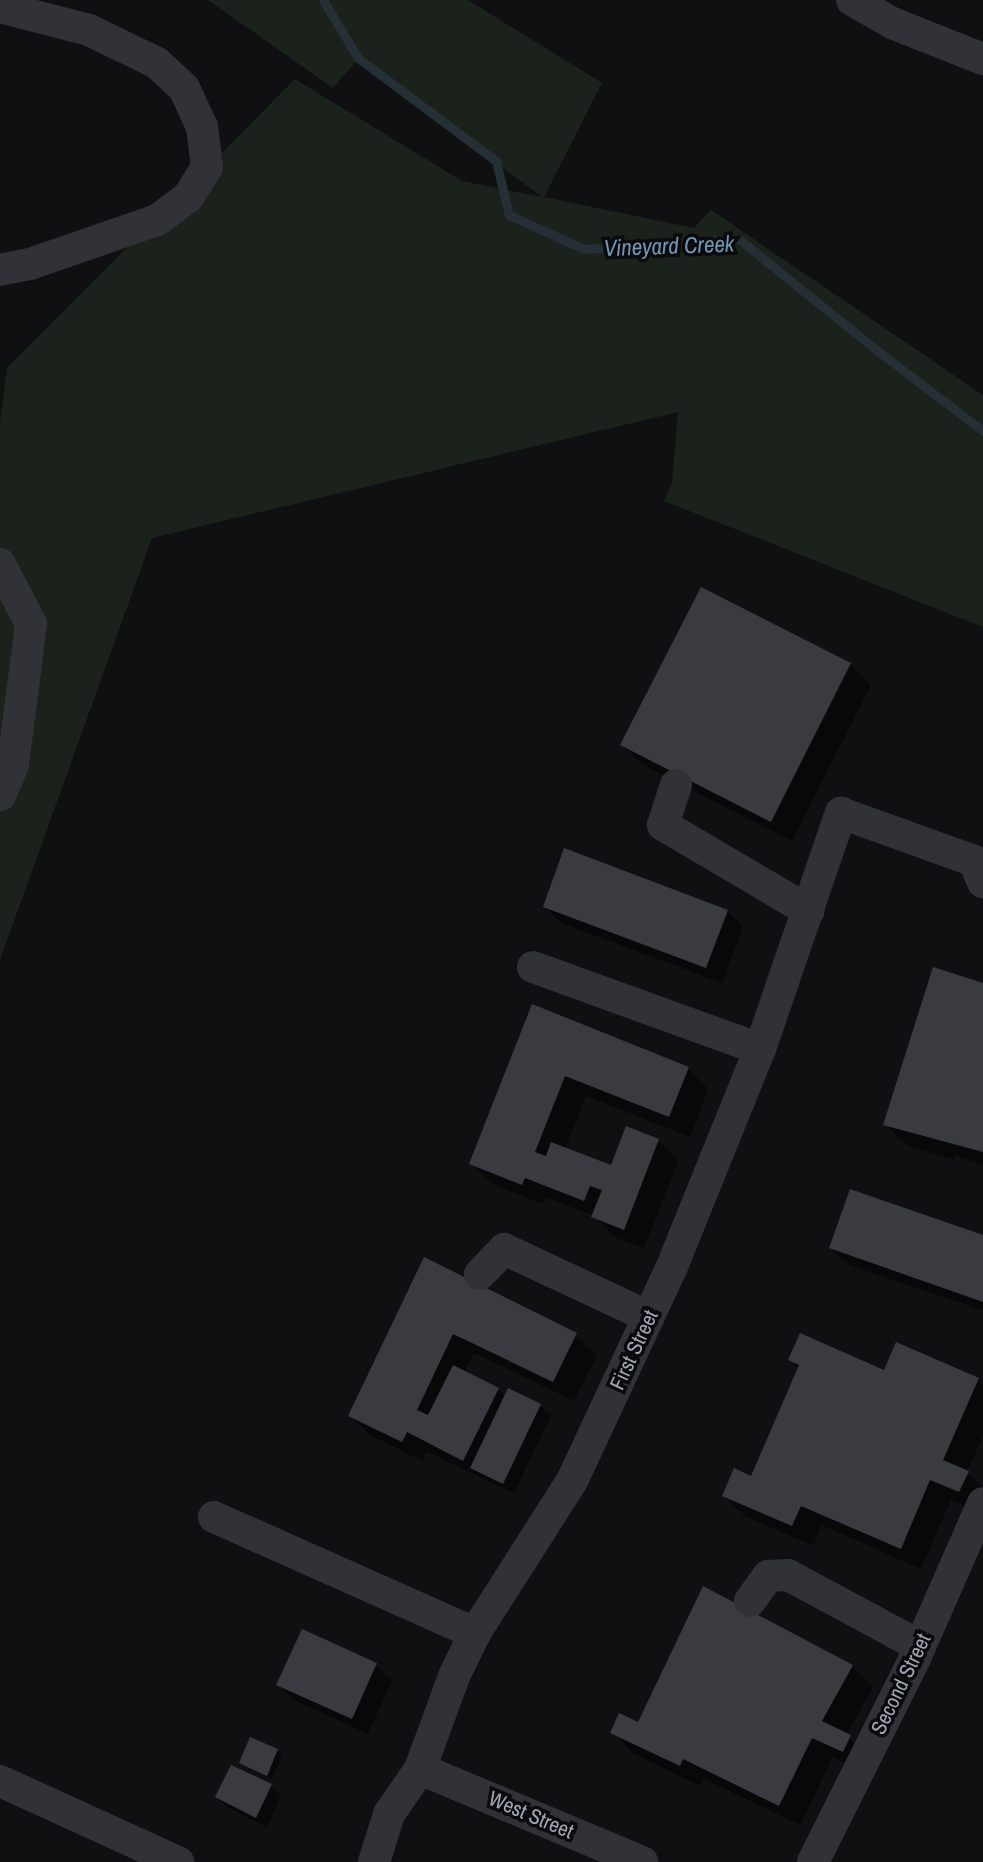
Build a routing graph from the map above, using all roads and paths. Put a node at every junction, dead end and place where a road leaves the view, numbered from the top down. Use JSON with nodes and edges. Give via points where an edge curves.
{"nodes":[{"id":1,"x":852,"y":0,"type":"edge"},
{"id":2,"x":0,"y":7,"type":"edge"},
{"id":3,"x":983,"y":59,"type":"edge"},
{"id":4,"x":0,"y":271,"type":"edge"},
{"id":5,"x":0,"y":564,"type":"edge"},
{"id":6,"x":676,"y":785,"type":"dead end"},
{"id":7,"x":0,"y":795,"type":"edge"},
{"id":8,"x":983,"y":881,"type":"edge"},
{"id":9,"x":809,"y":911,"type":"junction"},
{"id":10,"x":533,"y":967,"type":"dead end"},
{"id":11,"x":760,"y":1049,"type":"junction"},
{"id":12,"x":480,"y":1274,"type":"dead end"},
{"id":13,"x":649,"y":1317,"type":"junction"},
{"id":14,"x":983,"y":1503,"type":"edge"},
{"id":15,"x":214,"y":1517,"type":"dead end"},
{"id":16,"x":750,"y":1601,"type":"dead end"},
{"id":17,"x":475,"y":1633,"type":"junction"},
{"id":18,"x":920,"y":1646,"type":"junction"},
{"id":19,"x":419,"y":1769,"type":"junction"},
{"id":20,"x":0,"y":1781,"type":"edge"},
{"id":21,"x":178,"y":1862,"type":"edge"},
{"id":22,"x":374,"y":1862,"type":"edge"},
{"id":23,"x":642,"y":1862,"type":"edge"},
{"id":24,"x":813,"y":1862,"type":"edge"}],
"edges":[{"from":1,"to":3,"type":"street","via":[[892,23]]},
{"from":2,"to":4,"type":"street","via":[[89,30],[157,63],[184,88],[202,127],[207,167],[188,197],[158,220]]},
{"from":5,"to":7,"type":"street","via":[[31,624],[13,765]]},
{"from":6,"to":9,"type":"street","via":[[663,825]]},
{"from":8,"to":9,"type":"street","name":"First Street","via":[[974,861],[841,813]]},
{"from":9,"to":11,"type":"street","name":"First Street"},
{"from":10,"to":11,"type":"street"},
{"from":11,"to":13,"type":"street","name":"First Street"},
{"from":12,"to":13,"type":"street","via":[[503,1249]]},
{"from":13,"to":17,"type":"street","name":"First Street","via":[[572,1481]]},
{"from":14,"to":18,"type":"street","name":"Second Street"},
{"from":15,"to":17,"type":"street"},
{"from":16,"to":18,"type":"street","via":[[768,1576],[788,1576]]},
{"from":17,"to":19,"type":"street","name":"First Street"},
{"from":18,"to":24,"type":"street","name":"Second Street"},
{"from":19,"to":22,"type":"street","name":"First Street","via":[[389,1814]]},
{"from":19,"to":23,"type":"street","name":"West Street"},
{"from":20,"to":21,"type":"street"}]}
